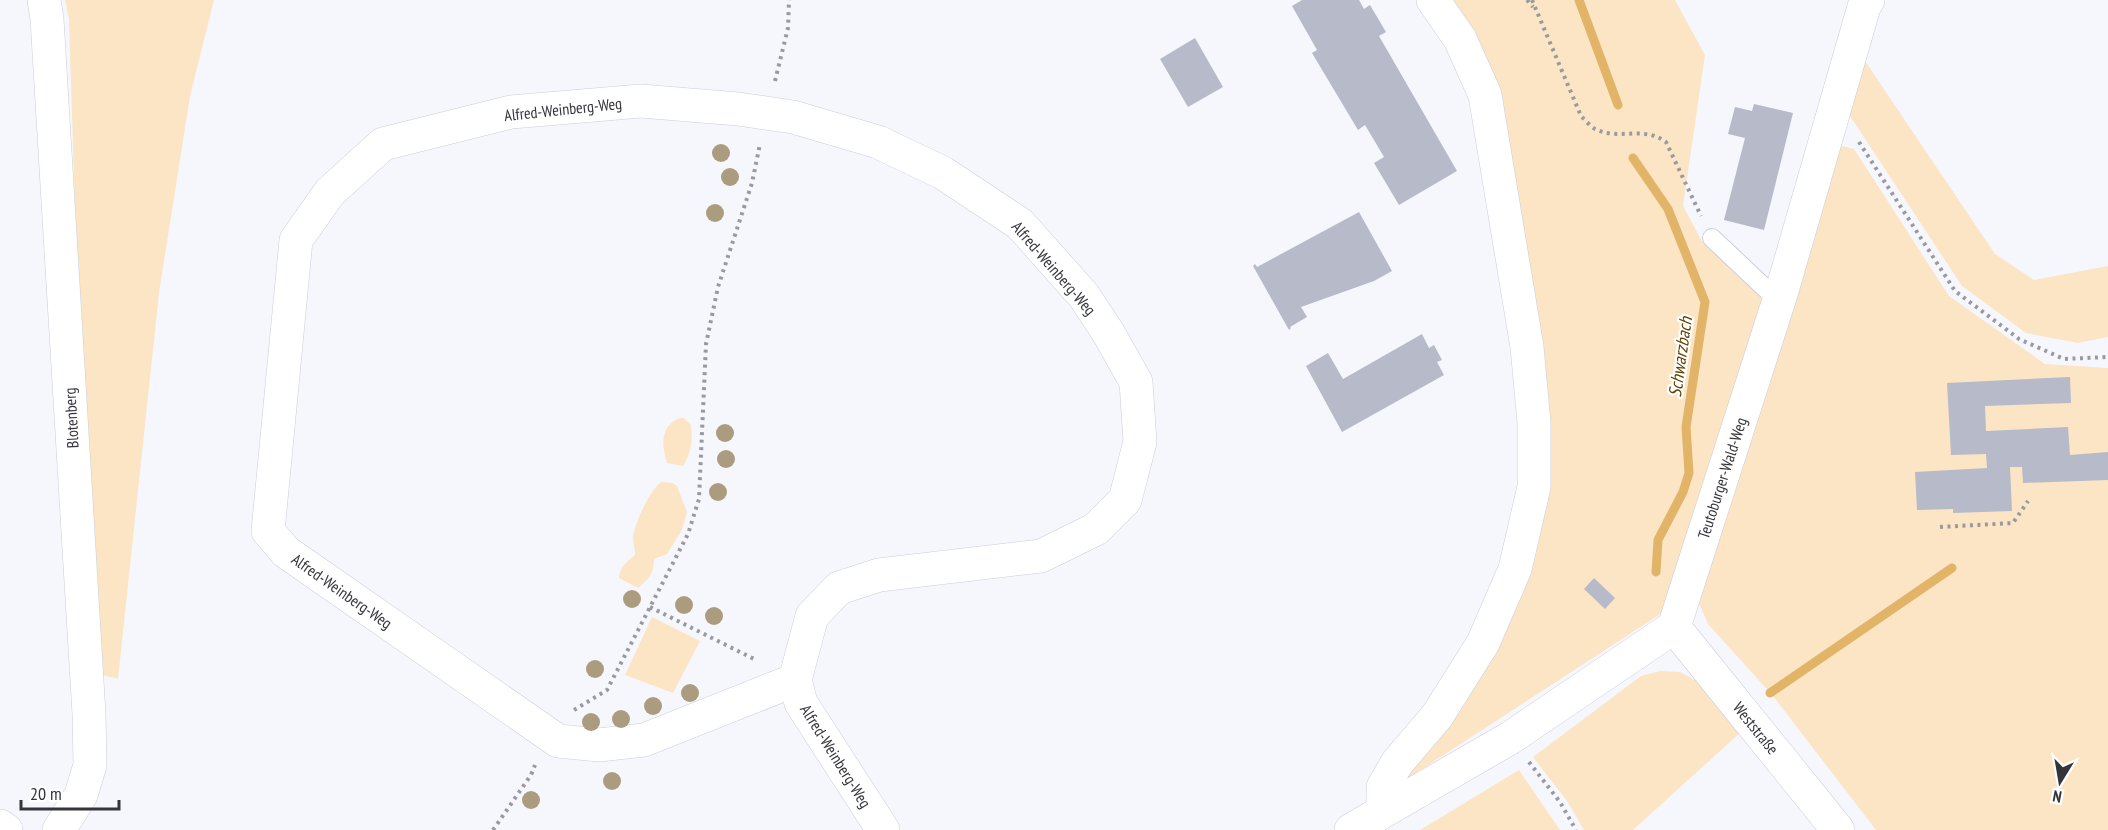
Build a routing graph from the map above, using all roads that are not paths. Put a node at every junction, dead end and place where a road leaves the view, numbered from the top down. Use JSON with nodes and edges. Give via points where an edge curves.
{"nodes":[{"id":1,"x":44,"y":0,"type":"edge"},
{"id":2,"x":1433,"y":0,"type":"edge"},
{"id":3,"x":1868,"y":0,"type":"edge"},
{"id":4,"x":1712,"y":238,"type":"road end"},
{"id":5,"x":1781,"y":294,"type":"junction"},
{"id":6,"x":1674,"y":627,"type":"junction"},
{"id":7,"x":795,"y":680,"type":"junction"},
{"id":8,"x":1383,"y":811,"type":"junction"},
{"id":9,"x":0,"y":826,"type":"edge"},
{"id":10,"x":6,"y":830,"type":"edge"},
{"id":11,"x":59,"y":830,"type":"edge"},
{"id":12,"x":883,"y":830,"type":"edge"},
{"id":13,"x":1351,"y":830,"type":"edge"},
{"id":14,"x":1838,"y":830,"type":"edge"}],
"edges":[{"from":1,"to":11,"type":"street","name":"Blotenberg","via":[[90,765],[81,795]]},
{"from":2,"to":8,"type":"street","via":[[1460,39],[1485,95],[1527,347],[1534,423],[1534,487],[1515,569],[1483,643],[1437,716],[1397,763],[1383,787]]},
{"from":3,"to":5,"type":"street","name":"Teutoburger-Wald-Weg"},
{"from":4,"to":5,"type":"lane","via":[[1766,289]]},
{"from":5,"to":6,"type":"street","name":"Teutoburger-Wald-Weg"},
{"from":6,"to":8,"type":"street","via":[[1510,738]]},
{"from":6,"to":14,"type":"street","name":"Weststraße"},
{"from":7,"to":7,"type":"street","name":"Alfred-Weinberg-Weg","via":[[812,616],[839,588],[879,575],[1041,556],[1096,529],[1125,500],[1140,442],[1136,382],[1084,296],[1020,224],[943,173],[878,142],[793,117],[641,101],[511,112],[383,144],[330,192],[296,240],[268,531],[286,552],[558,741],[599,745],[644,740]]},
{"from":7,"to":12,"type":"street","name":"Alfred-Weinberg-Weg","via":[[801,703]]},
{"from":8,"to":13,"type":"street"},
{"from":9,"to":10,"type":"street"}]}
